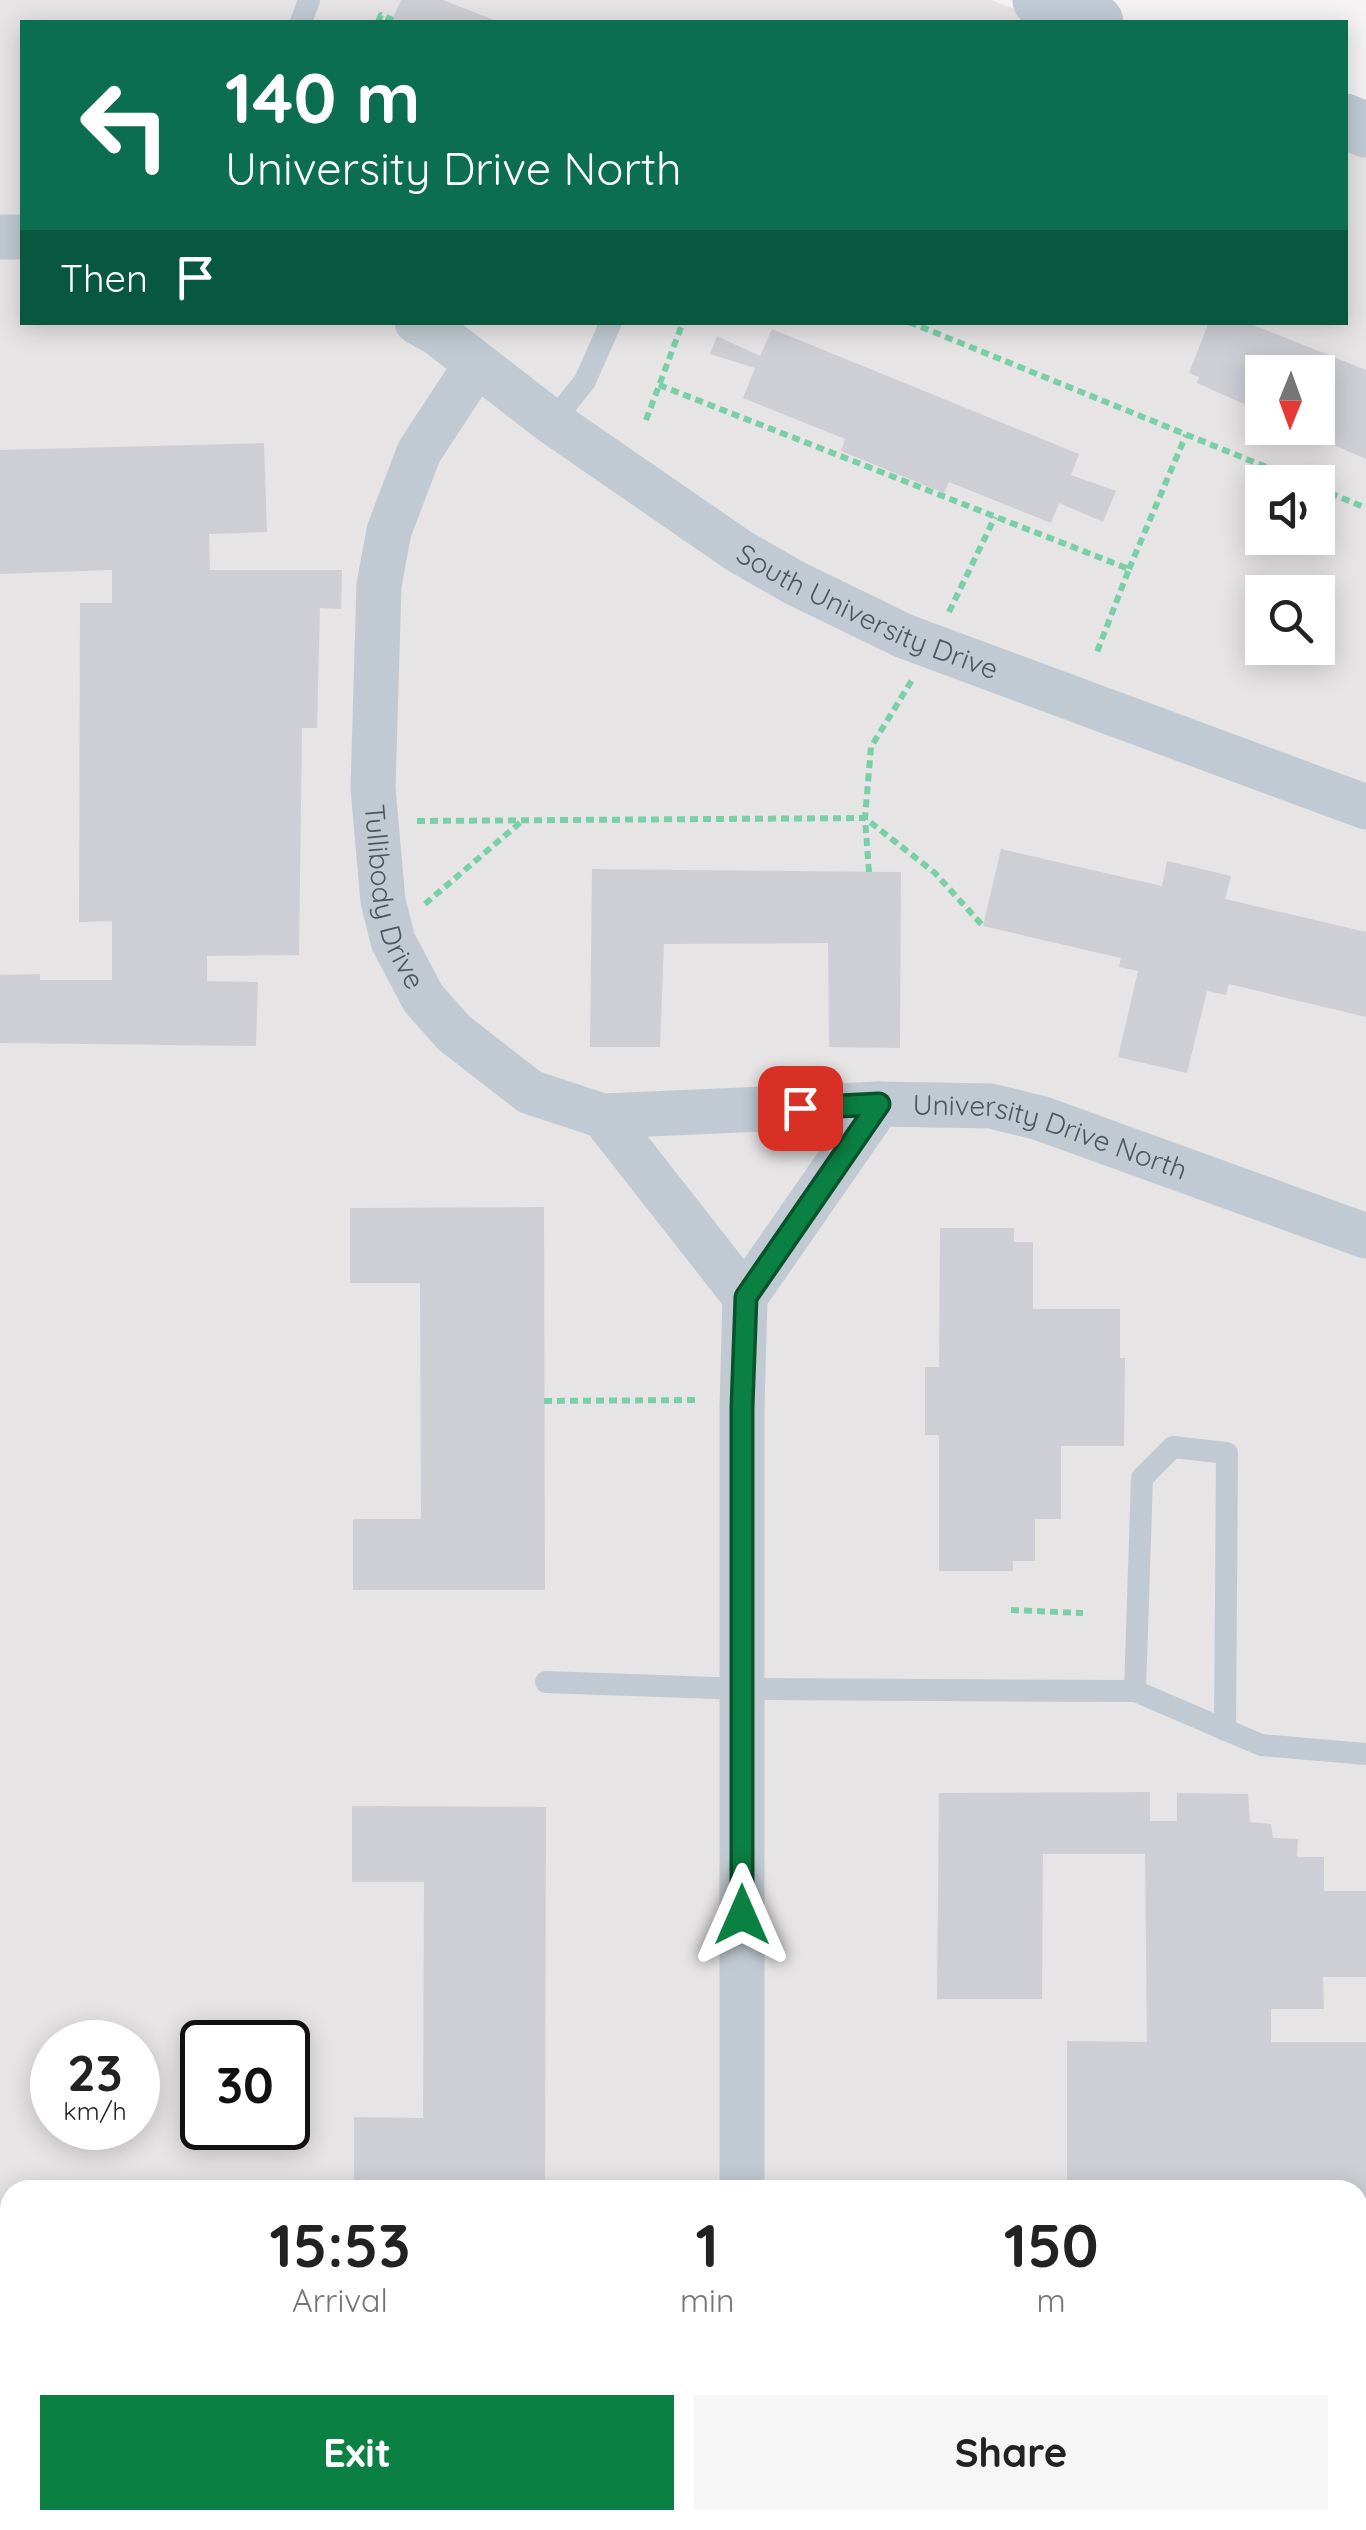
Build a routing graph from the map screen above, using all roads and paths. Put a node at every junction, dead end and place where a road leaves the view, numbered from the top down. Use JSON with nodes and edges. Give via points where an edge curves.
{"nodes":[{"id":1,"x":1040,"y":0,"type":"edge"},
{"id":2,"x":379,"y":20,"type":"edge"},
{"id":3,"x":392,"y":20,"type":"dead end"},
{"id":4,"x":1091,"y":20,"type":"edge"},
{"id":5,"x":422,"y":325,"type":"edge"},
{"id":6,"x":609,"y":325,"type":"edge"},
{"id":7,"x":682,"y":325,"type":"edge"},
{"id":8,"x":915,"y":325,"type":"edge"},
{"id":9,"x":476,"y":365,"type":"junction"},
{"id":10,"x":659,"y":386,"type":"junction"},
{"id":11,"x":646,"y":420,"type":"dead end"},
{"id":12,"x":552,"y":422,"type":"junction"},
{"id":13,"x":1186,"y":435,"type":"junction"},
{"id":14,"x":1261,"y":465,"type":"edge"},
{"id":15,"x":1335,"y":495,"type":"edge"},
{"id":16,"x":1366,"y":508,"type":"edge"},
{"id":17,"x":995,"y":517,"type":"junction"},
{"id":18,"x":1129,"y":570,"type":"junction"},
{"id":19,"x":930,"y":646,"type":"junction"},
{"id":20,"x":1096,"y":652,"type":"dead end"},
{"id":21,"x":1366,"y":808,"type":"edge"},
{"id":22,"x":865,"y":818,"type":"junction"},
{"id":23,"x":523,"y":820,"type":"junction"},
{"id":24,"x":410,"y":821,"type":"dead end"},
{"id":25,"x":868,"y":872,"type":"dead end"},
{"id":26,"x":418,"y":910,"type":"dead end"},
{"id":27,"x":983,"y":926,"type":"dead end"},
{"id":28,"x":879,"y":1104,"type":"junction"},
{"id":29,"x":603,"y":1116,"type":"junction"},
{"id":30,"x":1366,"y":1236,"type":"edge"},
{"id":31,"x":746,"y":1297,"type":"junction"},
{"id":32,"x":695,"y":1400,"type":"dead end"},
{"id":33,"x":544,"y":1401,"type":"dead end"},
{"id":34,"x":1011,"y":1610,"type":"dead end"},
{"id":35,"x":1082,"y":1613,"type":"dead end"},
{"id":36,"x":546,"y":1682,"type":"dead end"},
{"id":37,"x":742,"y":1689,"type":"junction"},
{"id":38,"x":1134,"y":1691,"type":"junction"},
{"id":39,"x":1225,"y":1730,"type":"junction"},
{"id":40,"x":1366,"y":1754,"type":"edge"},
{"id":41,"x":742,"y":2180,"type":"edge"}],
"edges":[{"from":1,"to":4,"type":"main road"},
{"from":2,"to":3,"type":"path"},
{"from":5,"to":9,"type":"street","name":"South University Drive"},
{"from":6,"to":12,"type":"lane","via":[[586,381]]},
{"from":7,"to":10,"type":"path"},
{"from":8,"to":13,"type":"path"},
{"from":9,"to":12,"type":"street","name":"South University Drive"},
{"from":9,"to":29,"type":"street","name":"Tullibody Drive","via":[[419,452],[389,531],[379,585],[374,788],[384,902],[403,966],[454,1033],[530,1092]]},
{"from":10,"to":11,"type":"path"},
{"from":10,"to":17,"type":"path"},
{"from":12,"to":19,"type":"street","name":"South University Drive","via":[[738,551]]},
{"from":13,"to":14,"type":"path"},
{"from":13,"to":18,"type":"path"},
{"from":15,"to":16,"type":"path"},
{"from":17,"to":18,"type":"path"},
{"from":17,"to":19,"type":"path"},
{"from":18,"to":20,"type":"path"},
{"from":19,"to":21,"type":"street","name":"South University Drive"},
{"from":19,"to":22,"type":"path","via":[[871,748]]},
{"from":22,"to":23,"type":"path"},
{"from":22,"to":25,"type":"path"},
{"from":22,"to":27,"type":"path","via":[[935,873]]},
{"from":23,"to":24,"type":"path"},
{"from":23,"to":26,"type":"path"},
{"from":28,"to":29,"type":"street","name":"University Drive North"},
{"from":28,"to":30,"type":"street","name":"University Drive North","via":[[991,1106],[1040,1118]]},
{"from":28,"to":31,"type":"street"},
{"from":29,"to":31,"type":"street"},
{"from":31,"to":37,"type":"street"},
{"from":32,"to":33,"type":"path"},
{"from":34,"to":35,"type":"path"},
{"from":36,"to":37,"type":"lane"},
{"from":37,"to":38,"type":"lane"},
{"from":37,"to":41,"type":"street"},
{"from":38,"to":39,"type":"lane"},
{"from":38,"to":39,"type":"lane","via":[[1142,1478],[1173,1448],[1227,1453]]},
{"from":39,"to":40,"type":"lane","via":[[1261,1745]]}]}
